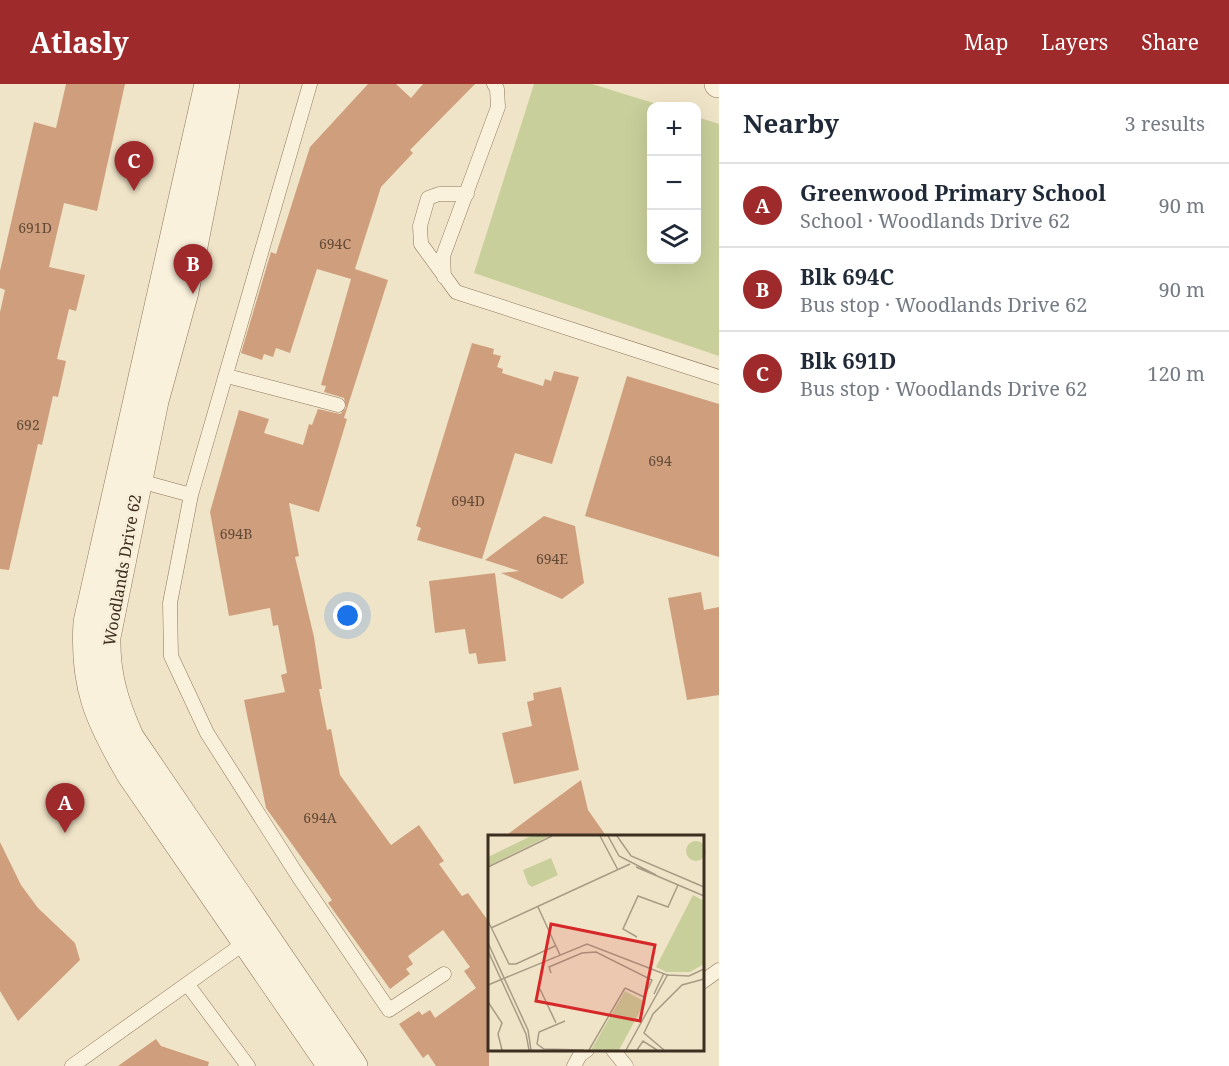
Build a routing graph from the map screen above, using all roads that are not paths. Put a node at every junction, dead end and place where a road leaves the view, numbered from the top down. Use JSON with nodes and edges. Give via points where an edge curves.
{"nodes":[{"id":1,"x":208,"y":84,"type":"edge"},
{"id":2,"x":226,"y":84,"type":"edge"},
{"id":3,"x":310,"y":84,"type":"edge"},
{"id":4,"x":495,"y":84,"type":"edge"},
{"id":5,"x":466,"y":194,"type":"junction"},
{"id":6,"x":444,"y":277,"type":"junction"},
{"id":7,"x":227,"y":376,"type":"junction"},
{"id":8,"x":719,"y":377,"type":"edge"},
{"id":9,"x":338,"y":405,"type":"dead end"},
{"id":10,"x":129,"y":478,"type":"junction"},
{"id":11,"x":191,"y":495,"type":"junction"},
{"id":12,"x":254,"y":936,"type":"junction"},
{"id":13,"x":719,"y":970,"type":"edge"},
{"id":14,"x":444,"y":974,"type":"dead end"},
{"id":15,"x":704,"y":981,"type":"edge"},
{"id":16,"x":188,"y":985,"type":"junction"},
{"id":17,"x":586,"y":1051,"type":"edge"},
{"id":18,"x":614,"y":1051,"type":"edge"},
{"id":19,"x":72,"y":1066,"type":"edge"},
{"id":20,"x":248,"y":1066,"type":"edge"},
{"id":21,"x":331,"y":1066,"type":"edge"},
{"id":22,"x":354,"y":1066,"type":"edge"},
{"id":23,"x":574,"y":1066,"type":"edge"},
{"id":24,"x":626,"y":1066,"type":"edge"}],
"edges":[{"from":1,"to":10,"type":"street","name":"Woodlands Drive 62"},
{"from":2,"to":10,"type":"street","name":"Woodlands Drive 62","via":[[185,292]]},
{"from":3,"to":7,"type":"lane"},
{"from":4,"to":5,"type":"lane","via":[[498,107]]},
{"from":5,"to":6,"type":"lane","via":[[443,256]]},
{"from":5,"to":6,"type":"lane","via":[[429,198],[423,212],[421,244]]},
{"from":6,"to":8,"type":"lane","via":[[456,292]]},
{"from":7,"to":9,"type":"lane"},
{"from":7,"to":11,"type":"lane"},
{"from":10,"to":11,"type":"lane"},
{"from":10,"to":12,"type":"street","name":"Woodlands Drive 62","via":[[87,622],[85,656],[93,700],[103,727],[130,774]]},
{"from":11,"to":14,"type":"lane","via":[[170,603],[171,656],[207,733],[389,1010]]},
{"from":12,"to":16,"type":"lane"},
{"from":12,"to":21,"type":"street","name":"Woodlands Drive 62"},
{"from":12,"to":22,"type":"street","name":"Woodlands Drive 62"},
{"from":13,"to":15,"type":"lane"},
{"from":16,"to":19,"type":"lane"},
{"from":16,"to":20,"type":"lane"},
{"from":17,"to":23,"type":"lane"},
{"from":18,"to":24,"type":"lane"}]}
